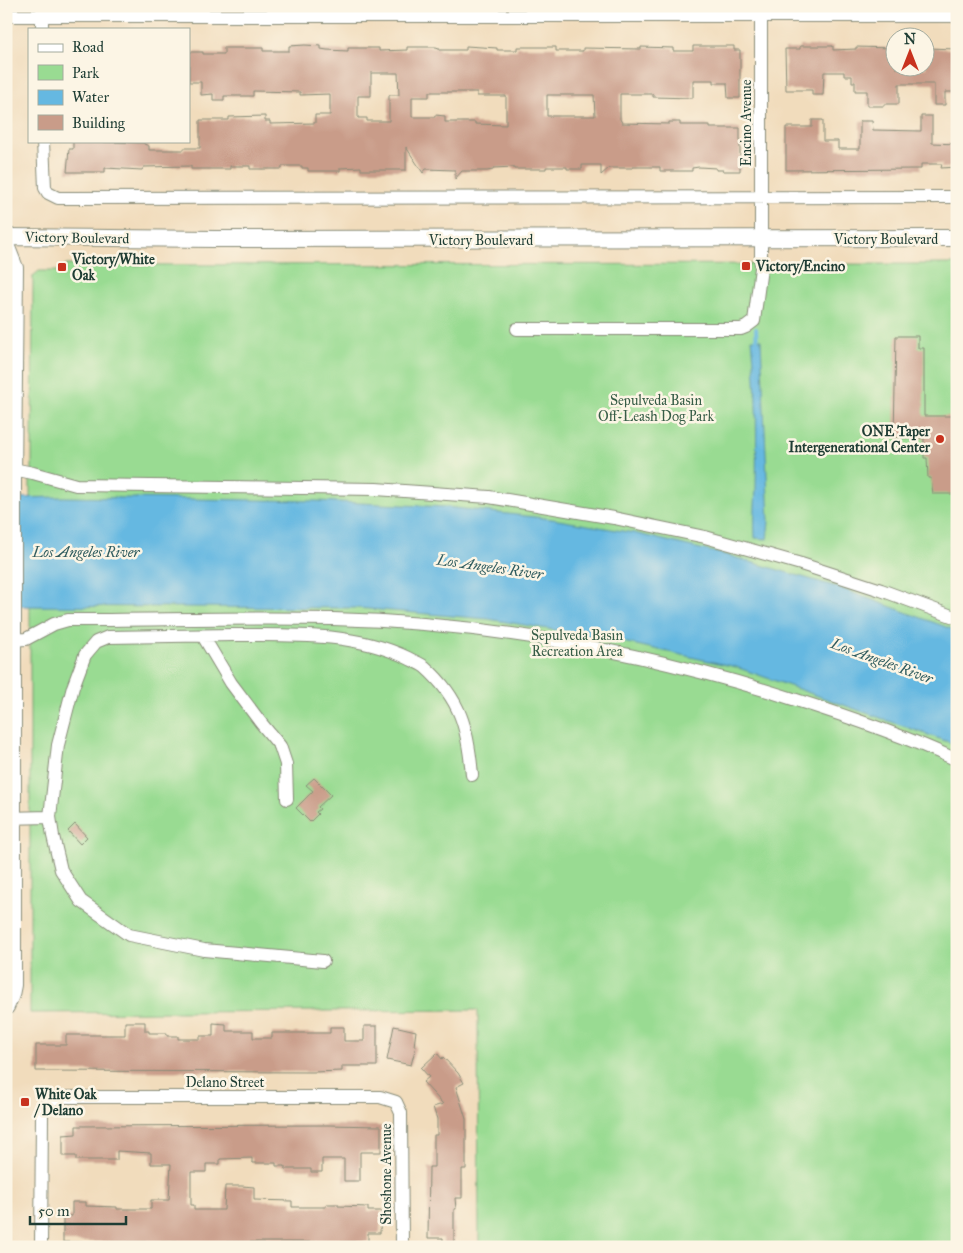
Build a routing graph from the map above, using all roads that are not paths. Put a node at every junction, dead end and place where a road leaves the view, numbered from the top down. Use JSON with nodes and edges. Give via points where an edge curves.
{"nodes":[{"id":1,"x":761,"y":11,"type":"edge"},
{"id":2,"x":6,"y":16,"type":"edge"},
{"id":3,"x":957,"y":16,"type":"edge"},
{"id":4,"x":42,"y":17,"type":"edge"},
{"id":5,"x":44,"y":142,"type":"edge"},
{"id":6,"x":957,"y":197,"type":"edge"},
{"id":7,"x":761,"y":198,"type":"junction"},
{"id":8,"x":6,"y":237,"type":"edge"},
{"id":9,"x":957,"y":238,"type":"edge"},
{"id":10,"x":761,"y":239,"type":"junction"},
{"id":11,"x":6,"y":245,"type":"edge"},
{"id":12,"x":517,"y":329,"type":"dead end"},
{"id":13,"x":13,"y":475,"type":"junction"},
{"id":14,"x":957,"y":618,"type":"edge"},
{"id":15,"x":12,"y":633,"type":"junction"},
{"id":16,"x":203,"y":636,"type":"junction"},
{"id":17,"x":957,"y":760,"type":"edge"},
{"id":18,"x":472,"y":774,"type":"dead end"},
{"id":19,"x":287,"y":799,"type":"dead end"},
{"id":20,"x":50,"y":817,"type":"junction"},
{"id":21,"x":10,"y":818,"type":"edge"},
{"id":22,"x":323,"y":961,"type":"dead end"},
{"id":23,"x":6,"y":1007,"type":"edge"},
{"id":24,"x":396,"y":1102,"type":"joint"},
{"id":25,"x":40,"y":1247,"type":"edge"},
{"id":26,"x":402,"y":1247,"type":"edge"}],
"edges":[{"from":1,"to":3,"type":"street"},
{"from":1,"to":4,"type":"street"},
{"from":1,"to":7,"type":"street","name":"Encino Avenue"},
{"from":2,"to":4,"type":"street"},
{"from":5,"to":7,"type":"street","via":[[44,182],[48,193],[58,198]]},
{"from":6,"to":7,"type":"street"},
{"from":7,"to":10,"type":"street","name":"Encino Avenue"},
{"from":8,"to":10,"type":"main road","name":"Victory Boulevard"},
{"from":9,"to":10,"type":"main road","name":"Victory Boulevard"},
{"from":10,"to":12,"type":"street","name":"Encino Avenue","via":[[756,318],[741,329]]},
{"from":11,"to":13,"type":"main road","via":[[15,268]]},
{"from":13,"to":14,"type":"street","via":[[33,473],[76,485],[376,489],[498,499],[705,537],[801,564]]},
{"from":13,"to":15,"type":"main road"},
{"from":15,"to":17,"type":"street","via":[[26,639],[68,620],[333,619],[482,630],[578,644],[741,682],[844,715]]},
{"from":15,"to":21,"type":"main road"},
{"from":16,"to":18,"type":"street","via":[[338,637],[388,649],[424,666],[451,697],[465,723]]},
{"from":16,"to":19,"type":"street","via":[[231,682],[280,746],[286,764]]},
{"from":16,"to":20,"type":"street","via":[[108,637],[90,649],[73,688],[58,745]]},
{"from":20,"to":21,"type":"street"},
{"from":20,"to":22,"type":"street","via":[[61,870],[81,901],[129,935],[204,950]]},
{"from":21,"to":23,"type":"main road","via":[[12,985]]},
{"from":24,"to":25,"type":"street","name":"Delano Street","via":[[380,1097],[53,1099],[46,1104],[42,1114]]},
{"from":24,"to":26,"type":"street","name":"Shoshone Avenue","via":[[401,1113]]}]}
